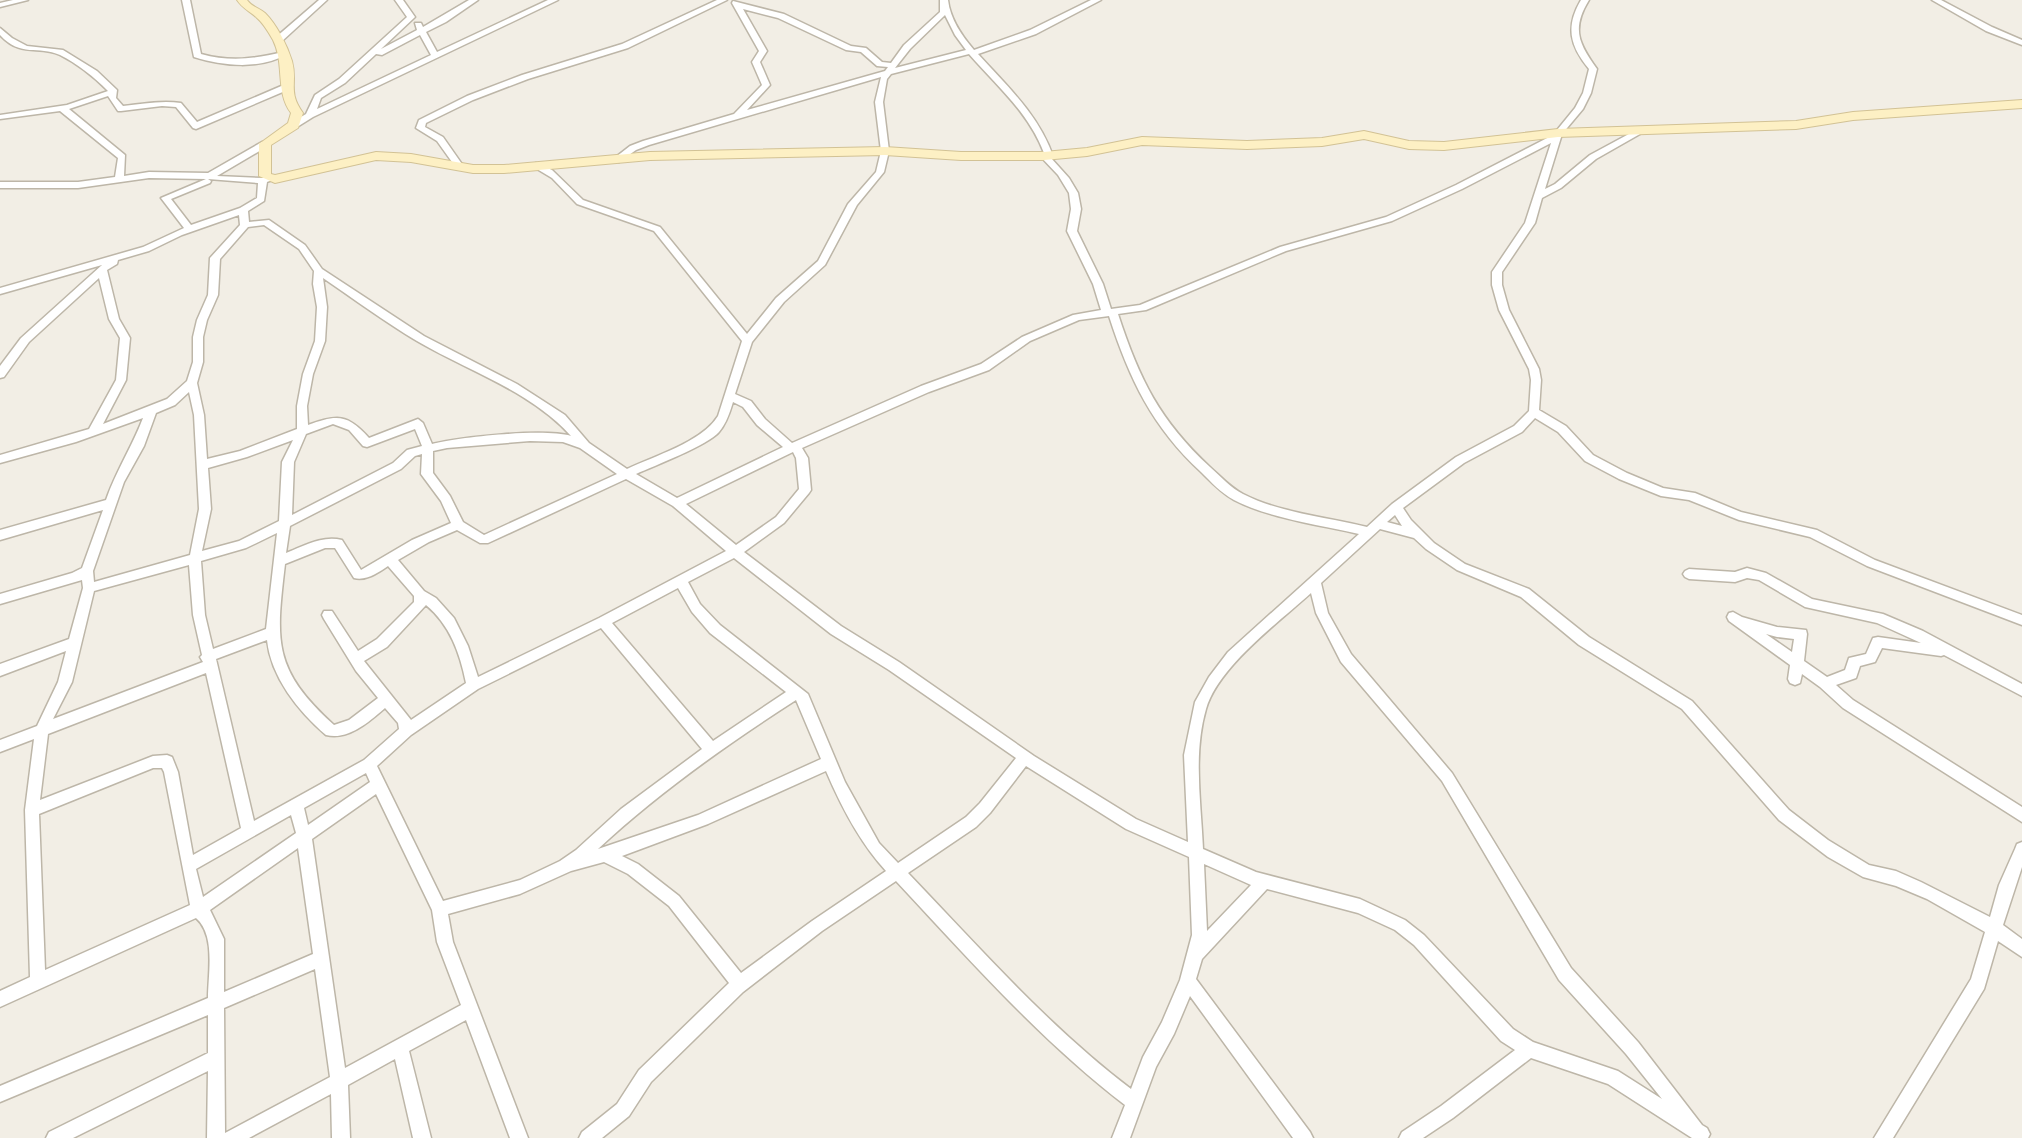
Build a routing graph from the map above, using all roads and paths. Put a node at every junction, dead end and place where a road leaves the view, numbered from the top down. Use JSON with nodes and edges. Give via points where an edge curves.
{"nodes":[{"id":1,"x":24,"y":0,"type":"edge"},
{"id":2,"x":187,"y":0,"type":"edge"},
{"id":3,"x":242,"y":0,"type":"edge"},
{"id":4,"x":323,"y":0,"type":"edge"},
{"id":5,"x":399,"y":0,"type":"edge"},
{"id":6,"x":474,"y":0,"type":"edge"},
{"id":7,"x":554,"y":0,"type":"edge"},
{"id":8,"x":723,"y":0,"type":"edge"},
{"id":9,"x":1097,"y":0,"type":"edge"},
{"id":10,"x":1586,"y":0,"type":"edge"},
{"id":11,"x":1936,"y":0,"type":"edge"},
{"id":12,"x":736,"y":3,"type":"edge"},
{"id":13,"x":0,"y":5,"type":"edge"},
{"id":14,"x":945,"y":5,"type":"edge"},
{"id":15,"x":411,"y":17,"type":"junction"},
{"id":16,"x":0,"y":30,"type":"edge"},
{"id":17,"x":422,"y":31,"type":"junction"},
{"id":18,"x":278,"y":40,"type":"junction"},
{"id":19,"x":2022,"y":43,"type":"edge"},
{"id":20,"x":972,"y":52,"type":"junction"},
{"id":21,"x":283,"y":54,"type":"junction"},
{"id":22,"x":435,"y":55,"type":"junction"},
{"id":23,"x":369,"y":57,"type":"junction"},
{"id":24,"x":890,"y":69,"type":"junction"},
{"id":25,"x":289,"y":86,"type":"junction"},
{"id":26,"x":114,"y":92,"type":"junction"},
{"id":27,"x":2022,"y":104,"type":"edge"},
{"id":28,"x":62,"y":108,"type":"junction"},
{"id":29,"x":3,"y":115,"type":"edge"},
{"id":30,"x":310,"y":115,"type":"junction"},
{"id":31,"x":736,"y":117,"type":"junction"},
{"id":32,"x":294,"y":125,"type":"junction"},
{"id":33,"x":1643,"y":130,"type":"junction"},
{"id":34,"x":1558,"y":135,"type":"junction"},
{"id":35,"x":265,"y":145,"type":"junction"},
{"id":36,"x":885,"y":151,"type":"junction"},
{"id":37,"x":1047,"y":156,"type":"junction"},
{"id":38,"x":616,"y":160,"type":"junction"},
{"id":39,"x":536,"y":166,"type":"junction"},
{"id":40,"x":460,"y":167,"type":"junction"},
{"id":41,"x":222,"y":170,"type":"junction"},
{"id":42,"x":214,"y":178,"type":"junction"},
{"id":43,"x":119,"y":180,"type":"junction"},
{"id":44,"x":266,"y":180,"type":"junction"},
{"id":45,"x":14,"y":185,"type":"joint"},
{"id":46,"x":0,"y":187,"type":"edge"},
{"id":47,"x":1539,"y":196,"type":"junction"},
{"id":48,"x":243,"y":210,"type":"junction"},
{"id":49,"x":245,"y":225,"type":"junction"},
{"id":50,"x":189,"y":229,"type":"junction"},
{"id":51,"x":146,"y":249,"type":"junction"},
{"id":52,"x":102,"y":270,"type":"junction"},
{"id":53,"x":319,"y":271,"type":"junction"},
{"id":54,"x":0,"y":292,"type":"edge"},
{"id":55,"x":1110,"y":313,"type":"junction"},
{"id":56,"x":747,"y":341,"type":"junction"},
{"id":57,"x":0,"y":374,"type":"edge"},
{"id":58,"x":192,"y":383,"type":"junction"},
{"id":59,"x":729,"y":396,"type":"junction"},
{"id":60,"x":151,"y":410,"type":"junction"},
{"id":61,"x":1534,"y":412,"type":"junction"},
{"id":62,"x":303,"y":429,"type":"junction"},
{"id":63,"x":93,"y":432,"type":"junction"},
{"id":64,"x":584,"y":445,"type":"junction"},
{"id":65,"x":794,"y":447,"type":"junction"},
{"id":66,"x":428,"y":448,"type":"junction"},
{"id":67,"x":0,"y":459,"type":"edge"},
{"id":68,"x":202,"y":464,"type":"junction"},
{"id":69,"x":628,"y":475,"type":"junction"},
{"id":70,"x":110,"y":503,"type":"junction"},
{"id":71,"x":677,"y":503,"type":"junction"},
{"id":72,"x":1396,"y":508,"type":"junction"},
{"id":73,"x":285,"y":522,"type":"junction"},
{"id":74,"x":458,"y":525,"type":"junction"},
{"id":75,"x":1374,"y":528,"type":"junction"},
{"id":76,"x":1417,"y":534,"type":"junction"},
{"id":77,"x":0,"y":535,"type":"edge"},
{"id":78,"x":737,"y":551,"type":"junction"},
{"id":79,"x":195,"y":558,"type":"junction"},
{"id":80,"x":389,"y":558,"type":"junction"},
{"id":81,"x":279,"y":561,"type":"junction"},
{"id":82,"x":88,"y":570,"type":"junction"},
{"id":83,"x":1689,"y":574,"type":"dead end"},
{"id":84,"x":681,"y":581,"type":"junction"},
{"id":85,"x":1314,"y":582,"type":"junction"},
{"id":86,"x":89,"y":588,"type":"junction"},
{"id":87,"x":420,"y":595,"type":"junction"},
{"id":88,"x":0,"y":599,"type":"edge"},
{"id":89,"x":328,"y":615,"type":"dead end"},
{"id":90,"x":2022,"y":620,"type":"edge"},
{"id":91,"x":604,"y":623,"type":"junction"},
{"id":92,"x":272,"y":632,"type":"junction"},
{"id":93,"x":74,"y":643,"type":"junction"},
{"id":94,"x":1948,"y":652,"type":"junction"},
{"id":95,"x":357,"y":659,"type":"junction"},
{"id":96,"x":208,"y":662,"type":"junction"},
{"id":97,"x":1797,"y":664,"type":"junction"},
{"id":98,"x":0,"y":670,"type":"edge"},
{"id":99,"x":1795,"y":679,"type":"dead end"},
{"id":100,"x":1825,"y":684,"type":"junction"},
{"id":101,"x":473,"y":685,"type":"junction"},
{"id":102,"x":2022,"y":690,"type":"edge"},
{"id":103,"x":796,"y":692,"type":"junction"},
{"id":104,"x":387,"y":698,"type":"junction"},
{"id":105,"x":42,"y":729,"type":"junction"},
{"id":106,"x":406,"y":731,"type":"junction"},
{"id":107,"x":0,"y":746,"type":"edge"},
{"id":108,"x":711,"y":749,"type":"junction"},
{"id":109,"x":1025,"y":757,"type":"junction"},
{"id":110,"x":830,"y":762,"type":"junction"},
{"id":111,"x":369,"y":764,"type":"junction"},
{"id":112,"x":379,"y":784,"type":"junction"},
{"id":113,"x":296,"y":806,"type":"junction"},
{"id":114,"x":32,"y":810,"type":"junction"},
{"id":115,"x":2022,"y":815,"type":"edge"},
{"id":116,"x":248,"y":832,"type":"junction"},
{"id":117,"x":304,"y":836,"type":"junction"},
{"id":118,"x":2022,"y":849,"type":"edge"},
{"id":119,"x":1196,"y":852,"type":"junction"},
{"id":120,"x":606,"y":855,"type":"junction"},
{"id":121,"x":568,"y":865,"type":"junction"},
{"id":122,"x":188,"y":866,"type":"junction"},
{"id":123,"x":898,"y":871,"type":"junction"},
{"id":124,"x":1265,"y":881,"type":"junction"},
{"id":125,"x":198,"y":909,"type":"junction"},
{"id":126,"x":439,"y":909,"type":"junction"},
{"id":127,"x":1994,"y":927,"type":"junction"},
{"id":128,"x":2022,"y":948,"type":"edge"},
{"id":129,"x":1196,"y":953,"type":"junction"},
{"id":130,"x":321,"y":959,"type":"junction"},
{"id":131,"x":1188,"y":981,"type":"junction"},
{"id":132,"x":38,"y":982,"type":"junction"},
{"id":133,"x":740,"y":984,"type":"junction"},
{"id":134,"x":0,"y":999,"type":"edge"},
{"id":135,"x":216,"y":1001,"type":"junction"},
{"id":136,"x":470,"y":1009,"type":"junction"},
{"id":137,"x":400,"y":1048,"type":"junction"},
{"id":138,"x":1529,"y":1049,"type":"junction"},
{"id":139,"x":216,"y":1058,"type":"junction"},
{"id":140,"x":339,"y":1081,"type":"junction"},
{"id":141,"x":0,"y":1094,"type":"edge"},
{"id":142,"x":1135,"y":1101,"type":"junction"},
{"id":143,"x":1702,"y":1136,"type":"edge"},
{"id":144,"x":55,"y":1138,"type":"edge"},
{"id":145,"x":216,"y":1138,"type":"edge"},
{"id":146,"x":231,"y":1138,"type":"edge"},
{"id":147,"x":341,"y":1138,"type":"edge"},
{"id":148,"x":422,"y":1138,"type":"edge"},
{"id":149,"x":519,"y":1138,"type":"edge"},
{"id":150,"x":588,"y":1138,"type":"edge"},
{"id":151,"x":1121,"y":1138,"type":"edge"},
{"id":152,"x":1304,"y":1138,"type":"edge"},
{"id":153,"x":1408,"y":1138,"type":"edge"},
{"id":154,"x":1883,"y":1138,"type":"edge"}],
"edges":[{"from":1,"to":13,"type":"street"},
{"from":2,"to":21,"type":"street","via":[[197,55],[222,64],[259,62]]},
{"from":3,"to":18,"type":"street","via":[[260,14]]},
{"from":4,"to":18,"type":"street"},
{"from":5,"to":15,"type":"street"},
{"from":6,"to":17,"type":"street"},
{"from":7,"to":22,"type":"street"},
{"from":8,"to":40,"type":"street","via":[[625,46],[525,77],[422,122],[420,128],[440,139]]},
{"from":9,"to":20,"type":"street","via":[[1033,32]]},
{"from":10,"to":34,"type":"street","via":[[1576,15],[1576,31],[1579,50],[1592,66],[1593,75],[1579,109]]},
{"from":11,"to":19,"type":"street"},
{"from":12,"to":24,"type":"street","via":[[863,50]]},
{"from":12,"to":31,"type":"street","via":[[763,51],[756,62],[766,85]]},
{"from":14,"to":20,"type":"street","via":[[961,40]]},
{"from":14,"to":24,"type":"street"},
{"from":15,"to":17,"type":"street"},
{"from":15,"to":23,"type":"street"},
{"from":16,"to":26,"type":"street","via":[[25,48],[60,52]]},
{"from":17,"to":22,"type":"street"},
{"from":17,"to":23,"type":"street"},
{"from":18,"to":21,"type":"street"},
{"from":20,"to":24,"type":"street"},
{"from":20,"to":37,"type":"street","via":[[1039,130]]},
{"from":21,"to":25,"type":"street"},
{"from":22,"to":30,"type":"street"},
{"from":23,"to":30,"type":"street","via":[[318,97]]},
{"from":24,"to":31,"type":"street"},
{"from":24,"to":36,"type":"street","via":[[880,91]]},
{"from":25,"to":26,"type":"street","via":[[196,126],[178,105],[121,108],[112,98]]},
{"from":25,"to":32,"type":"street","via":[[288,100],[297,113]]},
{"from":26,"to":28,"type":"street"},
{"from":27,"to":33,"type":"street","via":[[1853,116],[1796,125]]},
{"from":28,"to":29,"type":"street"},
{"from":28,"to":43,"type":"street","via":[[122,157]]},
{"from":30,"to":32,"type":"street"},
{"from":31,"to":38,"type":"street","via":[[633,148]]},
{"from":32,"to":35,"type":"street"},
{"from":33,"to":34,"type":"street"},
{"from":33,"to":47,"type":"street","via":[[1593,157]]},
{"from":34,"to":37,"type":"street","via":[[1435,146],[1364,135],[1247,145],[1142,141]]},
{"from":34,"to":47,"type":"street"},
{"from":34,"to":55,"type":"street","via":[[1403,214],[1283,248],[1169,299]]},
{"from":35,"to":41,"type":"street"},
{"from":35,"to":44,"type":"street"},
{"from":36,"to":37,"type":"street"},
{"from":36,"to":38,"type":"street"},
{"from":36,"to":56,"type":"street","via":[[880,172],[853,204],[822,263],[780,300]]},
{"from":37,"to":55,"type":"street","via":[[1068,180],[1076,209],[1070,225]]},
{"from":38,"to":39,"type":"street"},
{"from":39,"to":40,"type":"street"},
{"from":39,"to":56,"type":"street","via":[[553,173],[580,202],[657,229]]},
{"from":40,"to":44,"type":"street","via":[[376,156]]},
{"from":41,"to":42,"type":"street"},
{"from":41,"to":43,"type":"street","via":[[197,178],[173,174]]},
{"from":42,"to":44,"type":"street"},
{"from":42,"to":50,"type":"street","via":[[166,198]]},
{"from":43,"to":45,"type":"street"},
{"from":44,"to":48,"type":"street","via":[[261,199]]},
{"from":45,"to":46,"type":"street"},
{"from":47,"to":61,"type":"street","via":[[1530,223],[1496,278],[1503,305],[1534,369]]},
{"from":48,"to":49,"type":"street"},
{"from":48,"to":50,"type":"street"},
{"from":49,"to":53,"type":"street","via":[[266,222],[302,247]]},
{"from":49,"to":58,"type":"street","via":[[215,258],[213,295],[198,337]]},
{"from":50,"to":51,"type":"street"},
{"from":51,"to":52,"type":"street"},
{"from":51,"to":54,"type":"street"},
{"from":52,"to":57,"type":"street","via":[[25,340]]},
{"from":52,"to":63,"type":"street","via":[[114,319],[125,338],[121,380]]},
{"from":53,"to":62,"type":"street","via":[[322,333],[308,374]]},
{"from":53,"to":64,"type":"street","via":[[420,338],[561,418]]},
{"from":55,"to":65,"type":"street","via":[[1070,320],[1026,339],[985,367]]},
{"from":55,"to":75,"type":"street","via":[[1155,414],[1173,440],[1225,488],[1248,501]]},
{"from":56,"to":59,"type":"street"},
{"from":58,"to":60,"type":"street","via":[[171,402]]},
{"from":58,"to":68,"type":"street"},
{"from":59,"to":65,"type":"street","via":[[747,404],[761,422]]},
{"from":59,"to":69,"type":"street","via":[[715,430]]},
{"from":60,"to":63,"type":"street"},
{"from":60,"to":70,"type":"street"},
{"from":61,"to":72,"type":"street","via":[[1517,429],[1460,460]]},
{"from":61,"to":90,"type":"street","via":[[1562,429],[1589,457],[1636,482],[1661,492],[1691,496],[1739,516],[1813,533],[1871,563]]},
{"from":62,"to":66,"type":"street","via":[[333,419],[353,427],[367,443],[418,423]]},
{"from":62,"to":68,"type":"street","via":[[243,454]]},
{"from":62,"to":73,"type":"street","via":[[288,462]]},
{"from":63,"to":67,"type":"street"},
{"from":64,"to":66,"type":"street","via":[[564,438],[530,437]]},
{"from":64,"to":69,"type":"street"},
{"from":65,"to":71,"type":"street"},
{"from":65,"to":78,"type":"street","via":[[802,458],[805,490],[782,519]]},
{"from":66,"to":73,"type":"street"},
{"from":66,"to":74,"type":"street","via":[[427,474]]},
{"from":68,"to":79,"type":"street","via":[[205,509]]},
{"from":69,"to":71,"type":"street"},
{"from":69,"to":74,"type":"street","via":[[484,540]]},
{"from":70,"to":77,"type":"street"},
{"from":70,"to":82,"type":"street"},
{"from":71,"to":78,"type":"street"},
{"from":72,"to":75,"type":"street"},
{"from":72,"to":76,"type":"street"},
{"from":73,"to":79,"type":"street","via":[[242,545]]},
{"from":73,"to":81,"type":"street"},
{"from":74,"to":80,"type":"street"},
{"from":75,"to":76,"type":"street"},
{"from":75,"to":85,"type":"street"},
{"from":76,"to":127,"type":"street","via":[[1461,567],[1525,593],[1584,641],[1687,705],[1802,830],[1860,868],[1898,879]]},
{"from":78,"to":84,"type":"street"},
{"from":78,"to":109,"type":"street","via":[[836,630]]},
{"from":79,"to":86,"type":"street"},
{"from":79,"to":96,"type":"street"},
{"from":80,"to":81,"type":"street","via":[[369,573],[358,575],[338,543],[324,543]]},
{"from":80,"to":87,"type":"street"},
{"from":81,"to":92,"type":"street"},
{"from":82,"to":86,"type":"street"},
{"from":82,"to":88,"type":"street"},
{"from":83,"to":94,"type":"street","via":[[1762,576],[1810,603],[1879,618]]},
{"from":84,"to":91,"type":"street"},
{"from":84,"to":103,"type":"street","via":[[715,629]]},
{"from":85,"to":119,"type":"street","via":[[1233,656],[1200,706],[1191,755]]},
{"from":85,"to":143,"type":"street","via":[[1322,613],[1346,658],[1447,777],[1565,974]]},
{"from":86,"to":93,"type":"street"},
{"from":87,"to":95,"type":"street","via":[[420,604],[404,622]]},
{"from":87,"to":101,"type":"street","via":[[430,600],[456,632]]},
{"from":89,"to":95,"type":"street"},
{"from":91,"to":101,"type":"street"},
{"from":91,"to":108,"type":"street"},
{"from":92,"to":96,"type":"street"},
{"from":92,"to":104,"type":"street","via":[[274,656],[284,679],[331,731],[352,724]]},
{"from":93,"to":98,"type":"street"},
{"from":93,"to":105,"type":"street","via":[[65,682]]},
{"from":94,"to":100,"type":"street","via":[[1878,642],[1870,658],[1854,662],[1851,674]]},
{"from":94,"to":102,"type":"street"},
{"from":95,"to":104,"type":"street"},
{"from":96,"to":105,"type":"street"},
{"from":96,"to":116,"type":"street"},
{"from":97,"to":97,"type":"street","via":[[1801,634],[1777,632],[1733,617]]},
{"from":97,"to":99,"type":"street"},
{"from":97,"to":100,"type":"street"},
{"from":100,"to":115,"type":"street","via":[[1848,704]]},
{"from":101,"to":106,"type":"street"},
{"from":103,"to":108,"type":"street"},
{"from":103,"to":110,"type":"street","via":[[810,712]]},
{"from":104,"to":106,"type":"street"},
{"from":105,"to":107,"type":"street"},
{"from":105,"to":114,"type":"street"},
{"from":106,"to":111,"type":"street"},
{"from":108,"to":121,"type":"street"},
{"from":109,"to":119,"type":"street","via":[[1130,824]]},
{"from":109,"to":123,"type":"street","via":[[971,822]]},
{"from":110,"to":120,"type":"street","via":[[778,788]]},
{"from":110,"to":123,"type":"street","via":[[863,831]]},
{"from":111,"to":112,"type":"street"},
{"from":111,"to":113,"type":"street"},
{"from":112,"to":117,"type":"street"},
{"from":112,"to":126,"type":"street"},
{"from":113,"to":116,"type":"street"},
{"from":113,"to":117,"type":"street"},
{"from":114,"to":122,"type":"street","via":[[153,762],[167,761]]},
{"from":114,"to":132,"type":"street"},
{"from":116,"to":122,"type":"street"},
{"from":117,"to":125,"type":"street"},
{"from":117,"to":130,"type":"street"},
{"from":118,"to":127,"type":"street"},
{"from":119,"to":124,"type":"street"},
{"from":119,"to":129,"type":"street","via":[[1200,935]]},
{"from":120,"to":121,"type":"street"},
{"from":120,"to":133,"type":"street","via":[[674,901]]},
{"from":121,"to":126,"type":"street","via":[[507,892]]},
{"from":122,"to":125,"type":"street"},
{"from":123,"to":133,"type":"street"},
{"from":123,"to":142,"type":"street","via":[[1090,1068]]},
{"from":124,"to":129,"type":"street"},
{"from":124,"to":138,"type":"street","via":[[1360,906],[1400,925],[1507,1035]]},
{"from":125,"to":132,"type":"street"},
{"from":125,"to":135,"type":"street","via":[[207,917],[216,939]]},
{"from":126,"to":136,"type":"street","via":[[445,942]]},
{"from":127,"to":128,"type":"street"},
{"from":127,"to":154,"type":"street","via":[[1978,984]]},
{"from":129,"to":131,"type":"street"},
{"from":130,"to":135,"type":"street"},
{"from":130,"to":140,"type":"street"},
{"from":131,"to":142,"type":"street"},
{"from":131,"to":152,"type":"street"},
{"from":132,"to":134,"type":"street"},
{"from":133,"to":150,"type":"street","via":[[645,1076],[623,1110]]},
{"from":135,"to":139,"type":"street"},
{"from":135,"to":141,"type":"street"},
{"from":136,"to":137,"type":"street"},
{"from":136,"to":149,"type":"street"},
{"from":137,"to":140,"type":"street"},
{"from":137,"to":148,"type":"street"},
{"from":138,"to":143,"type":"street","via":[[1612,1077]]},
{"from":138,"to":153,"type":"street"},
{"from":139,"to":144,"type":"street"},
{"from":139,"to":145,"type":"street"},
{"from":140,"to":146,"type":"street"},
{"from":140,"to":147,"type":"street"},
{"from":142,"to":151,"type":"street"}]}
